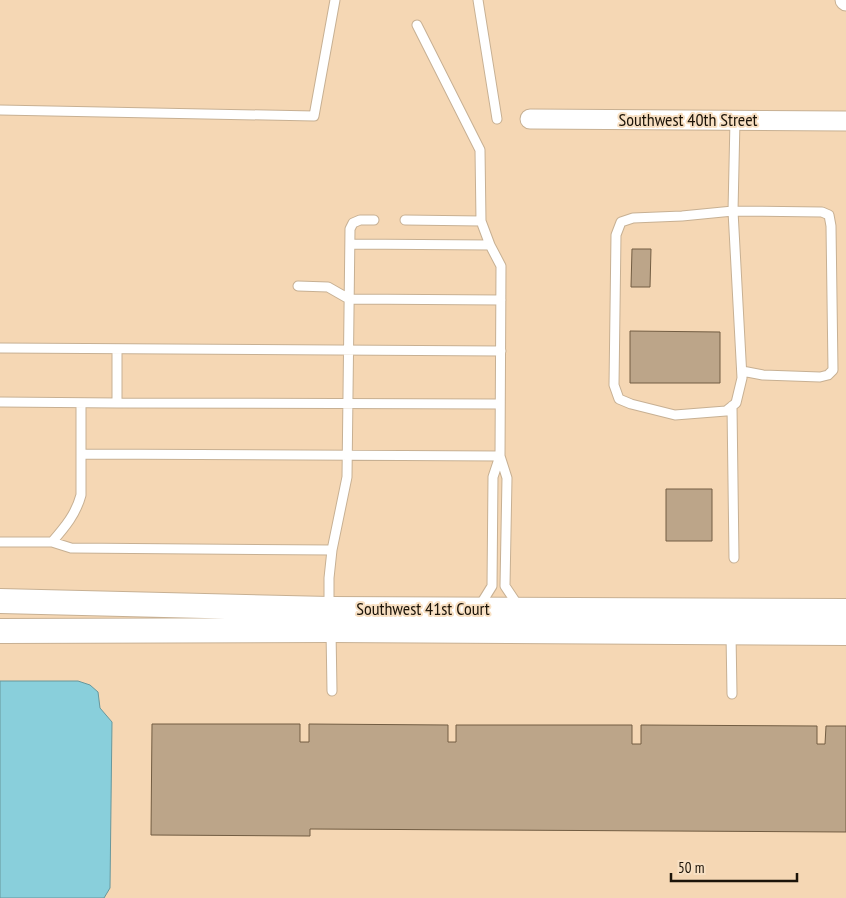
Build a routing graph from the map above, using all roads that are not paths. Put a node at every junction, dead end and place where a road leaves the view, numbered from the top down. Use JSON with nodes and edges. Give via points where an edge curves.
{"nodes":[{"id":1,"x":335,"y":0,"type":"edge"},
{"id":2,"x":478,"y":0,"type":"edge"},
{"id":3,"x":417,"y":25,"type":"dead end"},
{"id":4,"x":0,"y":110,"type":"edge"},
{"id":5,"x":497,"y":119,"type":"dead end"},
{"id":6,"x":530,"y":119,"type":"dead end"},
{"id":7,"x":735,"y":120,"type":"junction"},
{"id":8,"x":846,"y":121,"type":"edge"},
{"id":9,"x":733,"y":211,"type":"junction"},
{"id":10,"x":374,"y":220,"type":"dead end"},
{"id":11,"x":405,"y":220,"type":"dead end"},
{"id":12,"x":481,"y":221,"type":"junction"},
{"id":13,"x":350,"y":244,"type":"junction"},
{"id":14,"x":490,"y":244,"type":"junction"},
{"id":15,"x":298,"y":286,"type":"dead end"},
{"id":16,"x":349,"y":299,"type":"junction"},
{"id":17,"x":501,"y":300,"type":"junction"},
{"id":18,"x":0,"y":348,"type":"edge"},
{"id":19,"x":117,"y":349,"type":"junction"},
{"id":20,"x":348,"y":350,"type":"junction"},
{"id":21,"x":501,"y":351,"type":"junction"},
{"id":22,"x":742,"y":372,"type":"junction"},
{"id":23,"x":0,"y":402,"type":"edge"},
{"id":24,"x":81,"y":403,"type":"junction"},
{"id":25,"x":117,"y":403,"type":"junction"},
{"id":26,"x":348,"y":403,"type":"junction"},
{"id":27,"x":500,"y":404,"type":"junction"},
{"id":28,"x":732,"y":406,"type":"junction"},
{"id":29,"x":81,"y":454,"type":"junction"},
{"id":30,"x":347,"y":455,"type":"junction"},
{"id":31,"x":500,"y":456,"type":"junction"},
{"id":32,"x":0,"y":542,"type":"edge"},
{"id":33,"x":52,"y":542,"type":"junction"},
{"id":34,"x":332,"y":550,"type":"junction"},
{"id":35,"x":734,"y":558,"type":"dead end"},
{"id":36,"x":0,"y":601,"type":"edge"},
{"id":37,"x":478,"y":609,"type":"junction"},
{"id":38,"x":520,"y":610,"type":"junction"},
{"id":39,"x":846,"y":611,"type":"edge"},
{"id":40,"x":330,"y":619,"type":"junction"},
{"id":41,"x":731,"y":622,"type":"junction"},
{"id":42,"x":0,"y":631,"type":"edge"},
{"id":43,"x":846,"y":633,"type":"edge"},
{"id":44,"x":332,"y":691,"type":"dead end"},
{"id":45,"x":732,"y":694,"type":"dead end"}],
"edges":[{"from":1,"to":4,"type":"lane","via":[[314,116]]},
{"from":2,"to":5,"type":"lane"},
{"from":3,"to":12,"type":"lane","via":[[480,150]]},
{"from":6,"to":7,"type":"street","name":"Southwest 40th Street"},
{"from":7,"to":8,"type":"street","name":"Southwest 40th Street"},
{"from":7,"to":9,"type":"lane"},
{"from":9,"to":22,"type":"lane"},
{"from":9,"to":22,"type":"lane","via":[[822,212],[829,215],[831,226],[833,370],[820,377]]},
{"from":9,"to":28,"type":"lane","via":[[633,218],[621,222],[616,235],[614,385],[619,399],[675,415],[726,410]]},
{"from":10,"to":13,"type":"lane","via":[[354,222],[350,229]]},
{"from":11,"to":12,"type":"lane"},
{"from":12,"to":14,"type":"lane"},
{"from":13,"to":14,"type":"lane"},
{"from":13,"to":16,"type":"lane"},
{"from":14,"to":17,"type":"lane","via":[[501,266]]},
{"from":15,"to":16,"type":"lane","via":[[328,287]]},
{"from":16,"to":17,"type":"lane"},
{"from":16,"to":20,"type":"lane"},
{"from":17,"to":21,"type":"lane"},
{"from":18,"to":19,"type":"lane"},
{"from":19,"to":20,"type":"lane"},
{"from":19,"to":25,"type":"lane"},
{"from":20,"to":21,"type":"lane"},
{"from":20,"to":26,"type":"lane"},
{"from":21,"to":27,"type":"lane"},
{"from":22,"to":28,"type":"lane","via":[[736,403]]},
{"from":23,"to":24,"type":"lane"},
{"from":24,"to":25,"type":"lane"},
{"from":24,"to":29,"type":"lane"},
{"from":25,"to":26,"type":"lane"},
{"from":26,"to":27,"type":"lane"},
{"from":26,"to":30,"type":"lane"},
{"from":27,"to":31,"type":"lane"},
{"from":28,"to":35,"type":"lane"},
{"from":29,"to":30,"type":"lane"},
{"from":29,"to":33,"type":"lane","via":[[78,508]]},
{"from":30,"to":31,"type":"lane"},
{"from":30,"to":34,"type":"lane","via":[[347,478]]},
{"from":31,"to":37,"type":"lane","via":[[492,478],[492,586]]},
{"from":31,"to":38,"type":"lane","via":[[507,478],[505,586]]},
{"from":32,"to":33,"type":"lane"},
{"from":33,"to":34,"type":"lane","via":[[71,548]]},
{"from":34,"to":40,"type":"lane"},
{"from":36,"to":40,"type":"street","name":"Southwest 41st Court"},
{"from":37,"to":38,"type":"street","name":"Southwest 41st Court"},
{"from":37,"to":40,"type":"street","name":"Southwest 41st Court"},
{"from":38,"to":41,"type":"street","name":"Southwest 41st Court"},
{"from":39,"to":41,"type":"street","name":"Southwest 41st Court"},
{"from":40,"to":41,"type":"street","name":"Southwest 41st Court"},
{"from":40,"to":42,"type":"street","name":"Southwest 41st Court"},
{"from":40,"to":44,"type":"lane"},
{"from":41,"to":43,"type":"street","name":"Southwest 41st Court"},
{"from":41,"to":45,"type":"lane"}]}
